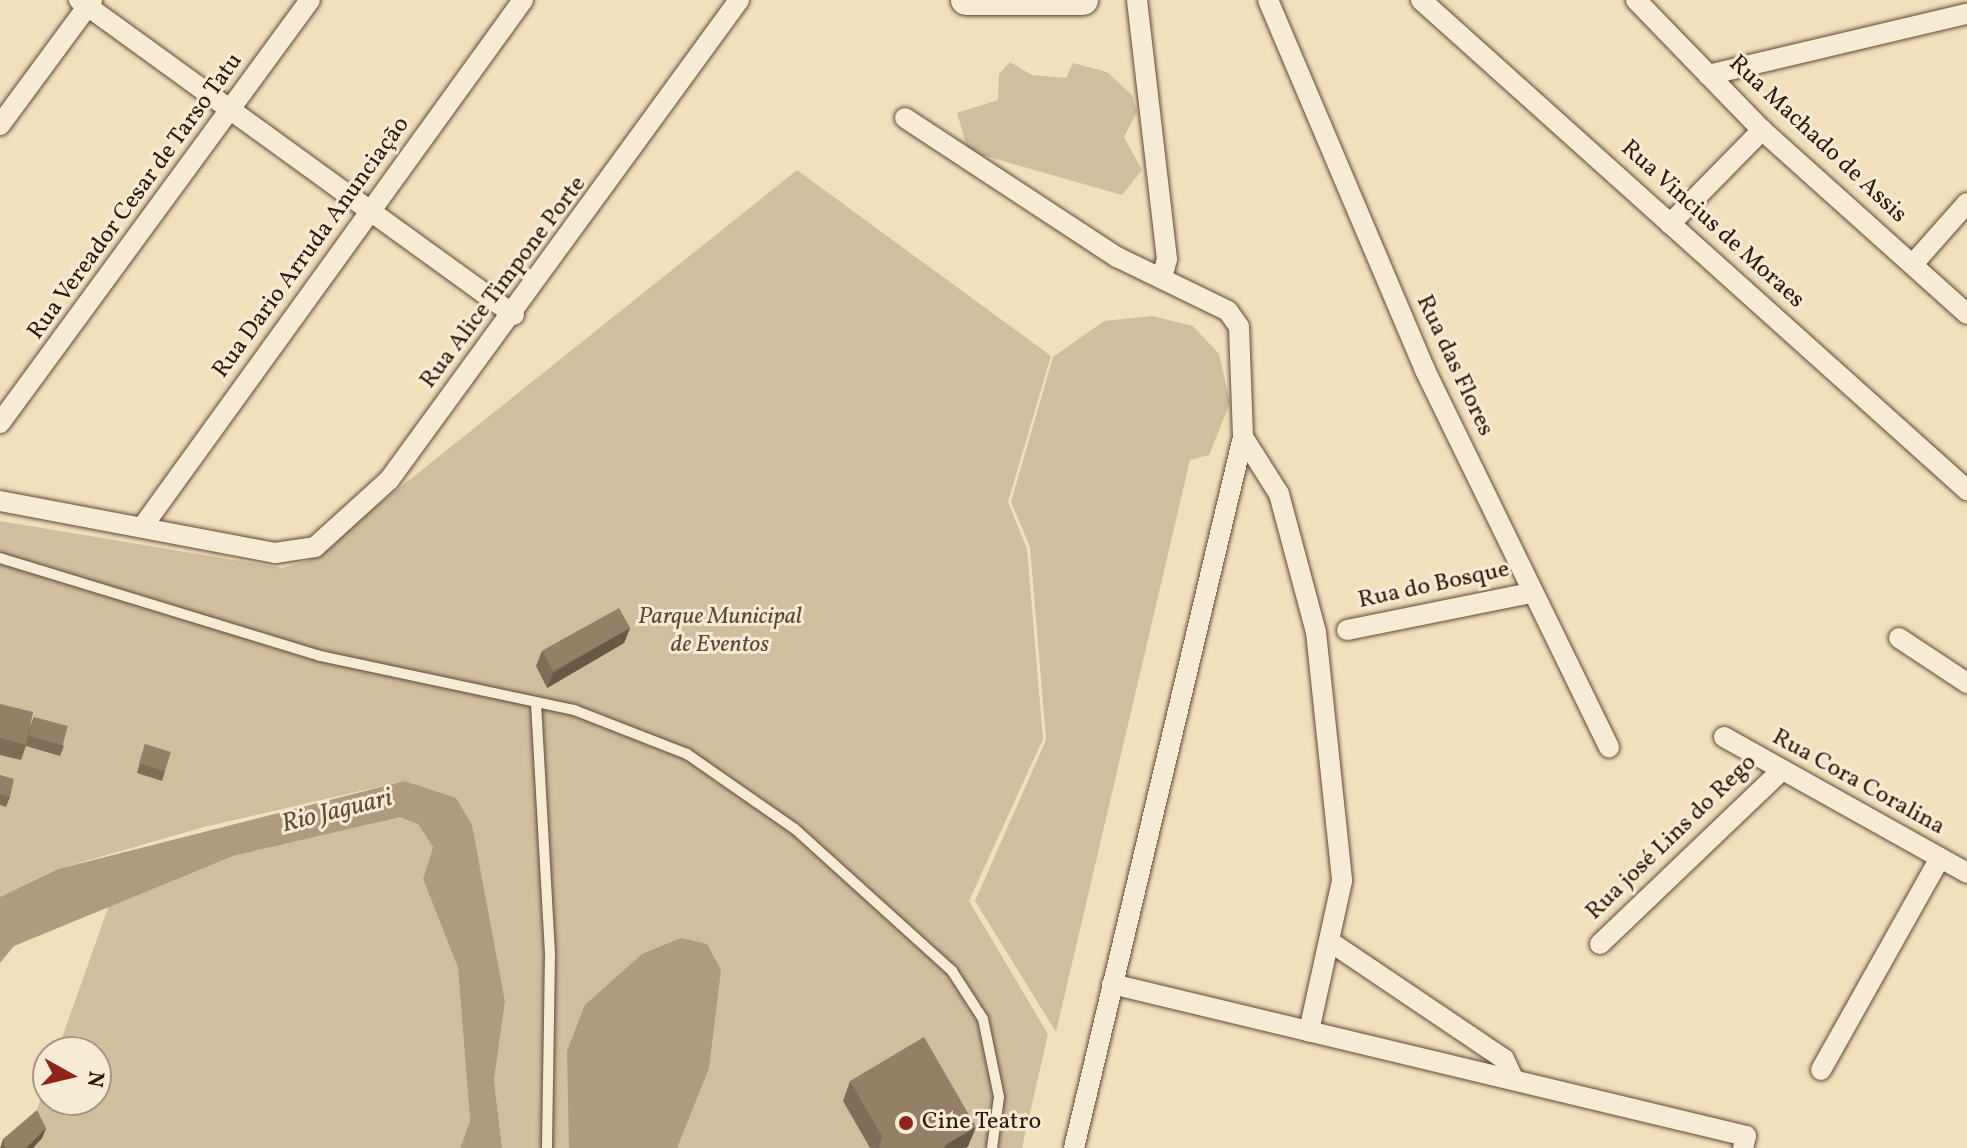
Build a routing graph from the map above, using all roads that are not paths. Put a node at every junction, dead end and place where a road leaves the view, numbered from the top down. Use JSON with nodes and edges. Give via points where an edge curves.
{"nodes":[{"id":1,"x":310,"y":0,"type":"edge"},
{"id":2,"x":523,"y":0,"type":"edge"},
{"id":3,"x":739,"y":0,"type":"edge"},
{"id":4,"x":966,"y":0,"type":"edge"},
{"id":5,"x":1083,"y":0,"type":"edge"},
{"id":6,"x":1137,"y":0,"type":"edge"},
{"id":7,"x":1268,"y":0,"type":"edge"},
{"id":8,"x":1421,"y":0,"type":"edge"},
{"id":9,"x":1636,"y":0,"type":"edge"},
{"id":10,"x":86,"y":2,"type":"edge"},
{"id":11,"x":1967,"y":14,"type":"edge"},
{"id":12,"x":1708,"y":75,"type":"junction"},
{"id":13,"x":231,"y":116,"type":"junction"},
{"id":14,"x":905,"y":118,"type":"dead end"},
{"id":15,"x":0,"y":125,"type":"edge"},
{"id":16,"x":1762,"y":130,"type":"junction"},
{"id":17,"x":1967,"y":203,"type":"edge"},
{"id":18,"x":369,"y":213,"type":"junction"},
{"id":19,"x":1670,"y":224,"type":"junction"},
{"id":20,"x":1913,"y":264,"type":"junction"},
{"id":21,"x":1162,"y":278,"type":"junction"},
{"id":22,"x":1967,"y":314,"type":"edge"},
{"id":23,"x":514,"y":315,"type":"junction"},
{"id":24,"x":0,"y":423,"type":"edge"},
{"id":25,"x":1243,"y":437,"type":"junction"},
{"id":26,"x":1967,"y":490,"type":"edge"},
{"id":27,"x":0,"y":501,"type":"edge"},
{"id":28,"x":143,"y":526,"type":"junction"},
{"id":29,"x":0,"y":558,"type":"edge"},
{"id":30,"x":1531,"y":593,"type":"junction"},
{"id":31,"x":1347,"y":630,"type":"dead end"},
{"id":32,"x":1899,"y":638,"type":"dead end"},
{"id":33,"x":1967,"y":683,"type":"edge"},
{"id":34,"x":536,"y":703,"type":"junction"},
{"id":35,"x":1724,"y":737,"type":"dead end"},
{"id":36,"x":1609,"y":748,"type":"dead end"},
{"id":37,"x":1781,"y":771,"type":"junction"},
{"id":38,"x":1940,"y":858,"type":"junction"},
{"id":39,"x":1967,"y":873,"type":"edge"},
{"id":40,"x":1332,"y":943,"type":"junction"},
{"id":41,"x":1600,"y":944,"type":"dead end"},
{"id":42,"x":1112,"y":984,"type":"junction"},
{"id":43,"x":1309,"y":1031,"type":"junction"},
{"id":44,"x":1821,"y":1070,"type":"dead end"},
{"id":45,"x":1514,"y":1080,"type":"junction"},
{"id":46,"x":547,"y":1148,"type":"edge"},
{"id":47,"x":992,"y":1148,"type":"edge"},
{"id":48,"x":1074,"y":1148,"type":"edge"},
{"id":49,"x":1743,"y":1148,"type":"edge"}],
"edges":[{"from":1,"to":13,"type":"street","name":"Rua Vereador Cesar de Tarso Tatu"},
{"from":2,"to":18,"type":"street","name":"Rua Dario Arruda Anunciação"},
{"from":3,"to":23,"type":"street","name":"Rua Alice Timpone Porte"},
{"from":4,"to":5,"type":"street"},
{"from":6,"to":21,"type":"street","via":[[1167,259]]},
{"from":7,"to":30,"type":"street","name":"Rua das Flores","via":[[1425,370]]},
{"from":8,"to":19,"type":"street","name":"Rua Vincius de Moraes"},
{"from":9,"to":12,"type":"street","name":"Rua Machado de Assis"},
{"from":10,"to":13,"type":"street"},
{"from":10,"to":15,"type":"street"},
{"from":11,"to":12,"type":"street"},
{"from":12,"to":16,"type":"street","name":"Rua Machado de Assis"},
{"from":13,"to":18,"type":"street"},
{"from":13,"to":24,"type":"street","name":"Rua Vereador Cesar de Tarso Tatu"},
{"from":14,"to":21,"type":"street","via":[[1117,257]]},
{"from":16,"to":19,"type":"street"},
{"from":16,"to":20,"type":"street","name":"Rua Machado de Assis"},
{"from":17,"to":20,"type":"street"},
{"from":18,"to":23,"type":"street"},
{"from":18,"to":28,"type":"street","name":"Rua Dario Arruda Anunciação"},
{"from":19,"to":26,"type":"street","name":"Rua Vincius de Moraes"},
{"from":20,"to":22,"type":"street","name":"Rua Machado de Assis"},
{"from":21,"to":25,"type":"street","via":[[1228,311],[1239,327]]},
{"from":23,"to":28,"type":"street","name":"Rua Alice Timpone Porte","via":[[358,512],[315,547],[275,553]]},
{"from":25,"to":40,"type":"street","via":[[1279,494],[1316,632],[1342,881]]},
{"from":25,"to":42,"type":"street"},
{"from":27,"to":28,"type":"street"},
{"from":29,"to":34,"type":"lane","via":[[320,656]]},
{"from":30,"to":31,"type":"street","name":"Rua do Bosque"},
{"from":30,"to":36,"type":"street","name":"Rua das Flores"},
{"from":32,"to":33,"type":"street"},
{"from":34,"to":46,"type":"lane","via":[[550,954]]},
{"from":34,"to":47,"type":"lane","via":[[651,734],[687,754],[795,829],[942,961],[983,1019],[999,1097]]},
{"from":35,"to":37,"type":"street","name":"Rua Cora Coralina"},
{"from":37,"to":38,"type":"street","name":"Rua Cora Coralina"},
{"from":37,"to":41,"type":"street","name":"Rua josé Lins do Rego"},
{"from":38,"to":39,"type":"street","name":"Rua Cora Coralina"},
{"from":38,"to":44,"type":"street"},
{"from":40,"to":43,"type":"street"},
{"from":40,"to":45,"type":"street","via":[[1504,1059]]},
{"from":42,"to":43,"type":"street"},
{"from":42,"to":48,"type":"street"},
{"from":43,"to":45,"type":"street"},
{"from":45,"to":49,"type":"street","via":[[1746,1136]]}]}
